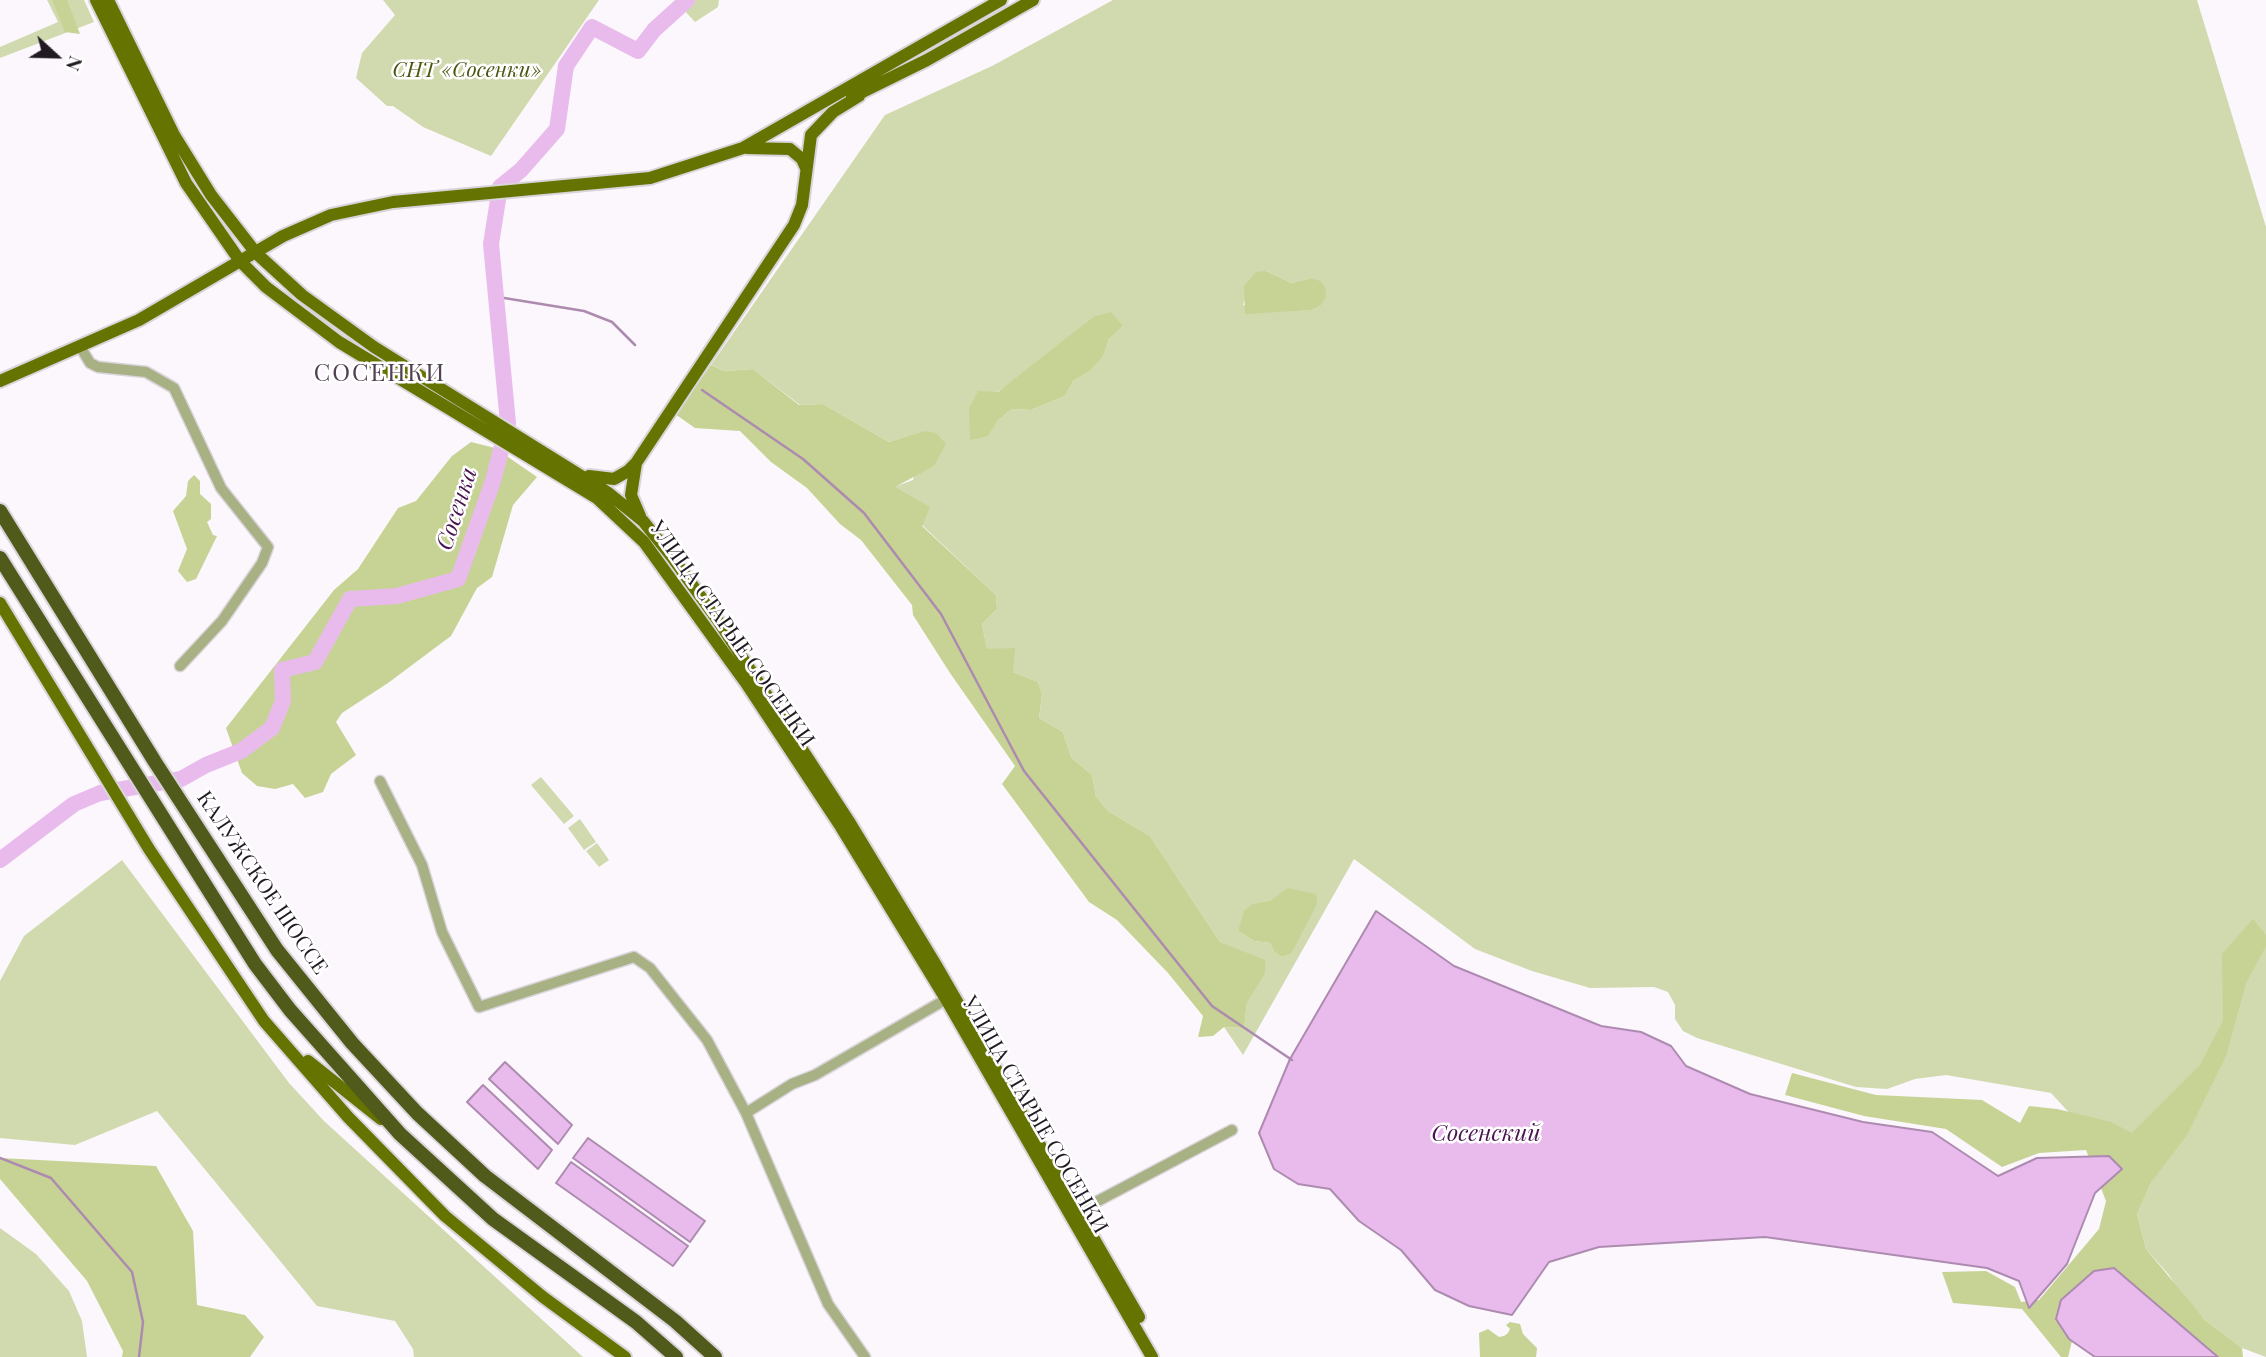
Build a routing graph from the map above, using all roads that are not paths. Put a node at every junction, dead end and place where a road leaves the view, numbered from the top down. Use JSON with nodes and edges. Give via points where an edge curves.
{"nodes":[{"id":1,"x":96,"y":0,"type":"edge"},
{"id":2,"x":108,"y":0,"type":"edge"},
{"id":3,"x":1001,"y":0,"type":"edge"},
{"id":4,"x":1032,"y":0,"type":"edge"},
{"id":5,"x":859,"y":96,"type":"junction"},
{"id":6,"x":814,"y":107,"type":"junction"},
{"id":7,"x":743,"y":148,"type":"junction"},
{"id":8,"x":806,"y":169,"type":"junction"},
{"id":9,"x":256,"y":253,"type":"junction"},
{"id":10,"x":240,"y":261,"type":"junction"},
{"id":11,"x":80,"y":348,"type":"junction"},
{"id":12,"x":0,"y":381,"type":"edge"},
{"id":13,"x":465,"y":412,"type":"junction"},
{"id":14,"x":528,"y":449,"type":"junction"},
{"id":15,"x":636,"y":463,"type":"junction"},
{"id":16,"x":581,"y":474,"type":"junction"},
{"id":17,"x":0,"y":511,"type":"edge"},
{"id":18,"x":643,"y":521,"type":"junction"},
{"id":19,"x":0,"y":558,"type":"edge"},
{"id":20,"x":0,"y":603,"type":"edge"},
{"id":21,"x":180,"y":666,"type":"dead end"},
{"id":22,"x":380,"y":781,"type":"dead end"},
{"id":23,"x":950,"y":997,"type":"junction"},
{"id":24,"x":280,"y":1039,"type":"junction"},
{"id":25,"x":746,"y":1113,"type":"junction"},
{"id":26,"x":1233,"y":1130,"type":"dead end"},
{"id":27,"x":400,"y":1134,"type":"junction"},
{"id":28,"x":1079,"y":1211,"type":"junction"},
{"id":29,"x":625,"y":1357,"type":"edge"},
{"id":30,"x":676,"y":1357,"type":"edge"},
{"id":31,"x":715,"y":1357,"type":"edge"},
{"id":32,"x":865,"y":1357,"type":"edge"},
{"id":33,"x":1152,"y":1357,"type":"edge"},
{"id":34,"x":1161,"y":1357,"type":"edge"}],
"edges":[{"from":1,"to":10,"type":"main road","name":"УЛИЦА СТАРЫЕ СОСЕНКИ","via":[[186,183]]},
{"from":2,"to":9,"type":"main road","name":"УЛИЦА СТАРЫЕ СОСЕНКИ","via":[[174,135]]},
{"from":3,"to":6,"type":"main road"},
{"from":4,"to":5,"type":"main road"},
{"from":5,"to":6,"type":"main road"},
{"from":5,"to":8,"type":"main road","via":[[818,124],[807,146]]},
{"from":6,"to":7,"type":"main road"},
{"from":7,"to":8,"type":"main road","via":[[790,149]]},
{"from":7,"to":9,"type":"main road","via":[[650,178],[358,207],[306,224]]},
{"from":8,"to":15,"type":"main road","via":[[802,205],[794,225]]},
{"from":9,"to":10,"type":"main road"},
{"from":9,"to":13,"type":"main road","name":"УЛИЦА СТАРЫЕ СОСЕНКИ","via":[[312,303]]},
{"from":10,"to":11,"type":"main road","via":[[139,320]]},
{"from":10,"to":13,"type":"main road","name":"УЛИЦА СТАРЫЕ СОСЕНКИ","via":[[291,308],[339,342]]},
{"from":11,"to":12,"type":"main road"},
{"from":11,"to":21,"type":"street","via":[[98,367],[146,372],[174,388],[221,488],[268,547],[262,564],[222,621]]},
{"from":13,"to":14,"type":"main road","name":"УЛИЦА СТАРЫЕ СОСЕНКИ"},
{"from":14,"to":16,"type":"main road","name":"УЛИЦА СТАРЫЕ СОСЕНКИ"},
{"from":14,"to":23,"type":"main road","name":"УЛИЦА СТАРЫЕ СОСЕНКИ","via":[[597,498],[644,542],[790,748]]},
{"from":15,"to":16,"type":"main road","via":[[614,479]]},
{"from":15,"to":18,"type":"main road","via":[[631,495]]},
{"from":16,"to":18,"type":"main road","name":"УЛИЦА СТАРЫЕ СОСЕНКИ"},
{"from":17,"to":31,"type":"highway","name":"КАЛУЖСКОЕ ШОССЕ","via":[[277,950],[352,1043],[417,1113],[485,1176],[675,1321]]},
{"from":18,"to":23,"type":"main road","name":"УЛИЦА СТАРЫЕ СОСЕНКИ","via":[[719,622],[806,754]]},
{"from":19,"to":27,"type":"highway","via":[[255,964]]},
{"from":20,"to":24,"type":"main road","via":[[149,849]]},
{"from":22,"to":25,"type":"street","via":[[422,865],[442,932],[479,1007],[634,957],[650,968],[708,1040]]},
{"from":23,"to":25,"type":"street"},
{"from":23,"to":28,"type":"main road","name":"УЛИЦА СТАРЫЕ СОСЕНКИ"},
{"from":23,"to":33,"type":"main road","name":"УЛИЦА СТАРЫЕ СОСЕНКИ"},
{"from":24,"to":27,"type":"main road"},
{"from":24,"to":29,"type":"main road","via":[[445,1216]]},
{"from":25,"to":32,"type":"street","via":[[828,1304]]},
{"from":26,"to":28,"type":"street"},
{"from":27,"to":30,"type":"highway","via":[[493,1219],[636,1322]]},
{"from":28,"to":34,"type":"main road","name":"УЛИЦА СТАРЫЕ СОСЕНКИ"}]}
